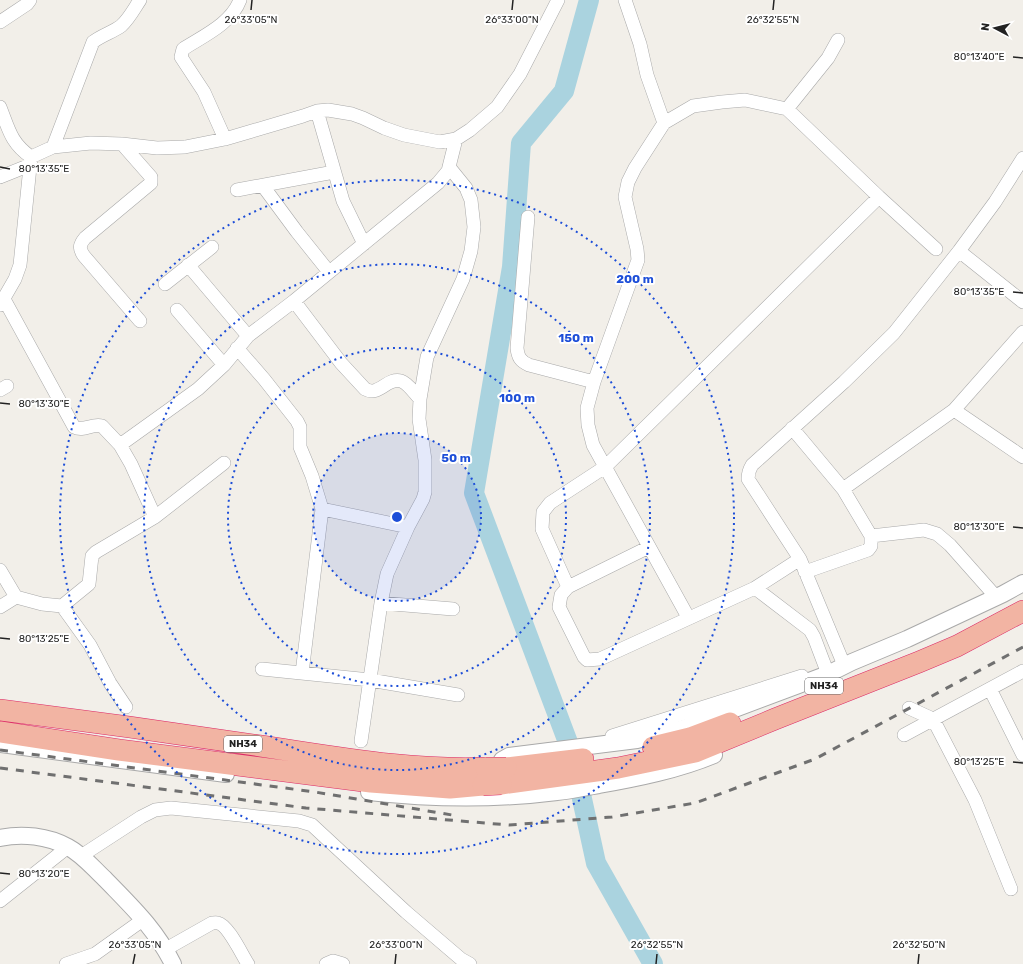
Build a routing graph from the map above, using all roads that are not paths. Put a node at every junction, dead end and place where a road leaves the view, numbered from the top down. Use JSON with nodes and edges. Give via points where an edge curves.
{"nodes":[{"id":1,"x":30,"y":0,"type":"edge"},
{"id":2,"x":140,"y":0,"type":"edge"},
{"id":3,"x":240,"y":0,"type":"edge"},
{"id":4,"x":558,"y":0,"type":"edge"},
{"id":5,"x":625,"y":0,"type":"edge"},
{"id":6,"x":0,"y":22,"type":"edge"},
{"id":7,"x":838,"y":40,"type":"dead end"},
{"id":8,"x":0,"y":107,"type":"edge"},
{"id":9,"x":787,"y":108,"type":"junction"},
{"id":10,"x":317,"y":111,"type":"junction"},
{"id":11,"x":664,"y":123,"type":"junction"},
{"id":12,"x":225,"y":139,"type":"junction"},
{"id":13,"x":456,"y":139,"type":"junction"},
{"id":14,"x":122,"y":144,"type":"junction"},
{"id":15,"x":53,"y":147,"type":"junction"},
{"id":16,"x":1023,"y":158,"type":"edge"},
{"id":17,"x":31,"y":161,"type":"junction"},
{"id":18,"x":449,"y":167,"type":"junction"},
{"id":19,"x":334,"y":172,"type":"junction"},
{"id":20,"x":0,"y":177,"type":"edge"},
{"id":21,"x":263,"y":186,"type":"junction"},
{"id":22,"x":237,"y":190,"type":"dead end"},
{"id":23,"x":879,"y":197,"type":"junction"},
{"id":24,"x":528,"y":217,"type":"dead end"},
{"id":25,"x":364,"y":244,"type":"junction"},
{"id":26,"x":212,"y":247,"type":"dead end"},
{"id":27,"x":936,"y":249,"type":"dead end"},
{"id":28,"x":959,"y":251,"type":"junction"},
{"id":29,"x":188,"y":265,"type":"junction"},
{"id":30,"x":329,"y":272,"type":"junction"},
{"id":31,"x":165,"y":284,"type":"dead end"},
{"id":32,"x":294,"y":301,"type":"junction"},
{"id":33,"x":2,"y":302,"type":"edge"},
{"id":34,"x":1023,"y":302,"type":"edge"},
{"id":35,"x":177,"y":310,"type":"dead end"},
{"id":36,"x":140,"y":320,"type":"dead end"},
{"id":37,"x":1023,"y":332,"type":"edge"},
{"id":38,"x":248,"y":336,"type":"junction"},
{"id":39,"x":237,"y":348,"type":"junction"},
{"id":40,"x":224,"y":365,"type":"junction"},
{"id":41,"x":594,"y":382,"type":"junction"},
{"id":42,"x":420,"y":399,"type":"junction"},
{"id":43,"x":954,"y":410,"type":"junction"},
{"id":44,"x":792,"y":428,"type":"junction"},
{"id":45,"x":120,"y":445,"type":"junction"},
{"id":46,"x":1023,"y":457,"type":"edge"},
{"id":47,"x":224,"y":463,"type":"dead end"},
{"id":48,"x":605,"y":467,"type":"junction"},
{"id":49,"x":843,"y":489,"type":"junction"},
{"id":50,"x":322,"y":509,"type":"junction"},
{"id":51,"x":155,"y":517,"type":"junction"},
{"id":52,"x":408,"y":527,"type":"junction"},
{"id":53,"x":871,"y":536,"type":"junction"},
{"id":54,"x":649,"y":547,"type":"junction"},
{"id":55,"x":800,"y":559,"type":"junction"},
{"id":56,"x":0,"y":570,"type":"edge"},
{"id":57,"x":805,"y":572,"type":"junction"},
{"id":58,"x":1023,"y":583,"type":"edge"},
{"id":59,"x":568,"y":587,"type":"junction"},
{"id":60,"x":755,"y":588,"type":"junction"},
{"id":61,"x":1023,"y":596,"type":"edge"},
{"id":62,"x":16,"y":597,"type":"junction"},
{"id":63,"x":997,"y":598,"type":"junction"},
{"id":64,"x":380,"y":603,"type":"junction"},
{"id":65,"x":62,"y":606,"type":"junction"},
{"id":66,"x":0,"y":607,"type":"edge"},
{"id":67,"x":453,"y":609,"type":"dead end"},
{"id":68,"x":1023,"y":611,"type":"edge"},
{"id":69,"x":688,"y":617,"type":"junction"},
{"id":70,"x":1023,"y":619,"type":"edge"},
{"id":71,"x":844,"y":666,"type":"junction"},
{"id":72,"x":262,"y":669,"type":"dead end"},
{"id":73,"x":827,"y":671,"type":"junction"},
{"id":74,"x":1023,"y":671,"type":"edge"},
{"id":75,"x":302,"y":673,"type":"junction"},
{"id":76,"x":370,"y":680,"type":"junction"},
{"id":77,"x":990,"y":689,"type":"junction"},
{"id":78,"x":458,"y":695,"type":"dead end"},
{"id":79,"x":126,"y":706,"type":"dead end"},
{"id":80,"x":910,"y":708,"type":"dead end"},
{"id":81,"x":0,"y":710,"type":"edge"},
{"id":82,"x":933,"y":718,"type":"junction"},
{"id":83,"x":0,"y":732,"type":"edge"},
{"id":84,"x":904,"y":735,"type":"dead end"},
{"id":85,"x":361,"y":741,"type":"dead end"},
{"id":86,"x":0,"y":744,"type":"edge"},
{"id":87,"x":615,"y":751,"type":"junction"},
{"id":88,"x":1023,"y":755,"type":"edge"},
{"id":89,"x":549,"y":771,"type":"junction"},
{"id":90,"x":494,"y":781,"type":"junction"},
{"id":91,"x":0,"y":838,"type":"edge"},
{"id":92,"x":68,"y":847,"type":"junction"},
{"id":93,"x":81,"y":856,"type":"junction"},
{"id":94,"x":1012,"y":889,"type":"dead end"},
{"id":95,"x":0,"y":901,"type":"edge"},
{"id":96,"x":144,"y":919,"type":"junction"},
{"id":97,"x":166,"y":949,"type":"junction"},
{"id":98,"x":66,"y":964,"type":"edge"},
{"id":99,"x":173,"y":964,"type":"edge"},
{"id":100,"x":248,"y":964,"type":"edge"},
{"id":101,"x":326,"y":964,"type":"edge"},
{"id":102,"x":343,"y":964,"type":"edge"},
{"id":103,"x":470,"y":964,"type":"edge"}],
"edges":[{"from":1,"to":6,"type":"street"},
{"from":2,"to":15,"type":"street","via":[[120,26],[93,42]]},
{"from":3,"to":12,"type":"street","via":[[225,22],[183,50],[180,57],[204,92]]},
{"from":4,"to":13,"type":"street","via":[[520,74],[497,107]]},
{"from":5,"to":11,"type":"street"},
{"from":7,"to":9,"type":"street","via":[[828,58]]},
{"from":8,"to":17,"type":"street","via":[[12,137]]},
{"from":9,"to":11,"type":"street","via":[[746,100],[722,102],[693,106]]},
{"from":9,"to":23,"type":"street"},
{"from":10,"to":12,"type":"street"},
{"from":10,"to":13,"type":"street","via":[[352,114],[404,136],[440,142]]},
{"from":10,"to":19,"type":"street"},
{"from":11,"to":41,"type":"street","via":[[628,182],[625,196],[638,260]]},
{"from":12,"to":14,"type":"street","via":[[185,147],[157,148]]},
{"from":13,"to":18,"type":"street"},
{"from":14,"to":15,"type":"street","via":[[90,143]]},
{"from":14,"to":36,"type":"street","via":[[151,177],[151,183],[85,238],[80,249]]},
{"from":15,"to":17,"type":"street"},
{"from":16,"to":28,"type":"street"},
{"from":17,"to":20,"type":"street"},
{"from":17,"to":33,"type":"street","via":[[20,265]]},
{"from":18,"to":25,"type":"street","via":[[438,184]]},
{"from":18,"to":42,"type":"street","via":[[464,184],[471,200],[474,227],[471,251],[463,279],[427,357]]},
{"from":19,"to":21,"type":"street"},
{"from":19,"to":25,"type":"street","via":[[343,201]]},
{"from":21,"to":22,"type":"street"},
{"from":21,"to":30,"type":"street"},
{"from":23,"to":27,"type":"street"},
{"from":23,"to":48,"type":"street"},
{"from":24,"to":41,"type":"street","via":[[516,348],[518,357],[529,365]]},
{"from":25,"to":30,"type":"street"},
{"from":26,"to":29,"type":"street"},
{"from":28,"to":34,"type":"street"},
{"from":28,"to":44,"type":"street","via":[[894,332],[844,382]]},
{"from":29,"to":31,"type":"street"},
{"from":29,"to":38,"type":"street"},
{"from":30,"to":32,"type":"street"},
{"from":32,"to":38,"type":"street"},
{"from":32,"to":42,"type":"street","via":[[341,363],[365,389],[374,392],[394,380],[401,381]]},
{"from":33,"to":45,"type":"street","via":[[74,426],[83,429],[94,425],[102,426]]},
{"from":35,"to":40,"type":"street"},
{"from":37,"to":43,"type":"street"},
{"from":38,"to":39,"type":"street"},
{"from":39,"to":40,"type":"street"},
{"from":39,"to":50,"type":"street","via":[[297,421],[300,427],[300,447]]},
{"from":40,"to":45,"type":"street","via":[[198,389]]},
{"from":41,"to":48,"type":"street","via":[[587,408],[588,425],[593,445]]},
{"from":42,"to":52,"type":"street","via":[[425,492]]},
{"from":43,"to":46,"type":"street"},
{"from":43,"to":49,"type":"street"},
{"from":44,"to":49,"type":"street"},
{"from":44,"to":55,"type":"street","via":[[752,465],[748,479]]},
{"from":45,"to":51,"type":"street"},
{"from":47,"to":51,"type":"street"},
{"from":48,"to":54,"type":"street"},
{"from":48,"to":59,"type":"street","via":[[550,503],[543,512],[542,529]]},
{"from":49,"to":53,"type":"street"},
{"from":50,"to":52,"type":"street"},
{"from":50,"to":75,"type":"street"},
{"from":51,"to":65,"type":"street","via":[[96,552],[92,556],[89,584]]},
{"from":52,"to":64,"type":"street","via":[[387,574]]},
{"from":53,"to":57,"type":"street","via":[[871,546],[868,550]]},
{"from":53,"to":63,"type":"street","via":[[924,530],[937,534]]},
{"from":54,"to":59,"type":"street"},
{"from":54,"to":69,"type":"street"},
{"from":55,"to":57,"type":"street"},
{"from":55,"to":60,"type":"street"},
{"from":56,"to":62,"type":"street"},
{"from":57,"to":71,"type":"street"},
{"from":58,"to":63,"type":"street"},
{"from":59,"to":69,"type":"street","via":[[561,595],[559,607],[587,660],[600,659]]},
{"from":60,"to":69,"type":"street"},
{"from":60,"to":73,"type":"street","via":[[810,630]]},
{"from":61,"to":87,"type":"highway","number":"NH34","via":[[956,632],[846,678],[690,738]]},
{"from":62,"to":65,"type":"street"},
{"from":62,"to":66,"type":"street"},
{"from":63,"to":71,"type":"street"},
{"from":64,"to":67,"type":"street"},
{"from":64,"to":76,"type":"street"},
{"from":65,"to":79,"type":"street","via":[[90,645],[110,683]]},
{"from":68,"to":87,"type":"highway","number":"NH34","via":[[957,646],[695,752]]},
{"from":70,"to":89,"type":"street","via":[[972,645],[696,762],[630,780],[599,785]]},
{"from":71,"to":73,"type":"street"},
{"from":72,"to":75,"type":"street"},
{"from":73,"to":87,"type":"street","via":[[684,728],[637,740]]},
{"from":74,"to":77,"type":"street"},
{"from":75,"to":76,"type":"street"},
{"from":76,"to":78,"type":"street"},
{"from":76,"to":85,"type":"street"},
{"from":77,"to":82,"type":"street"},
{"from":77,"to":88,"type":"street"},
{"from":80,"to":82,"type":"street"},
{"from":81,"to":90,"type":"highway","number":"NH34","via":[[385,764],[437,769]]},
{"from":82,"to":84,"type":"street"},
{"from":82,"to":94,"type":"street","via":[[975,800]]},
{"from":83,"to":90,"type":"highway","number":"NH34","via":[[371,782],[450,788]]},
{"from":86,"to":90,"type":"street","via":[[411,796],[467,798]]},
{"from":87,"to":89,"type":"highway","number":"NH34"},
{"from":89,"to":90,"type":"highway","number":"NH34"},
{"from":89,"to":90,"type":"street"},
{"from":89,"to":90,"type":"street","via":[[509,756],[502,760]]},
{"from":91,"to":92,"type":"street","via":[[26,836],[49,839]]},
{"from":92,"to":93,"type":"street"},
{"from":92,"to":95,"type":"street"},
{"from":93,"to":96,"type":"street"},
{"from":93,"to":103,"type":"street","via":[[155,810],[171,808],[299,821],[312,825],[406,912]]},
{"from":96,"to":97,"type":"street"},
{"from":96,"to":98,"type":"street","via":[[95,954]]},
{"from":97,"to":99,"type":"street"},
{"from":97,"to":100,"type":"street","via":[[217,922],[228,932]]},
{"from":101,"to":102,"type":"street","via":[[333,961]]}]}
